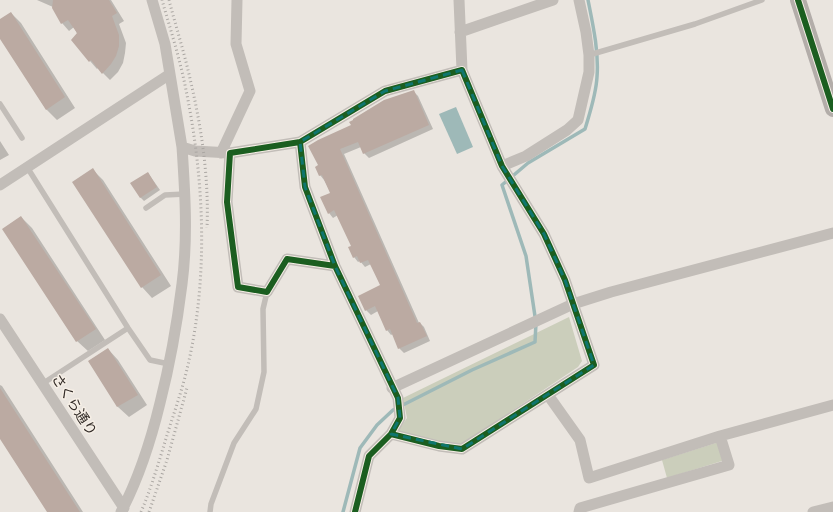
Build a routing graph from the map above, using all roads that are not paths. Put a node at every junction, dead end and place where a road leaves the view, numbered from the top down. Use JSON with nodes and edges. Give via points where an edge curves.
{"nodes":[{"id":1,"x":152,"y":0,"type":"edge"},
{"id":2,"x":236,"y":0,"type":"edge"},
{"id":3,"x":458,"y":0,"type":"edge"},
{"id":4,"x":553,"y":0,"type":"edge"},
{"id":5,"x":579,"y":0,"type":"edge"},
{"id":6,"x":762,"y":0,"type":"edge"},
{"id":7,"x":798,"y":0,"type":"edge"},
{"id":8,"x":460,"y":32,"type":"junction"},
{"id":9,"x":590,"y":55,"type":"junction"},
{"id":10,"x":462,"y":70,"type":"junction"},
{"id":11,"x":170,"y":74,"type":"junction"},
{"id":12,"x":0,"y":104,"type":"edge"},
{"id":13,"x":833,"y":109,"type":"edge"},
{"id":14,"x":22,"y":138,"type":"dead end"},
{"id":15,"x":300,"y":142,"type":"junction"},
{"id":16,"x":182,"y":147,"type":"junction"},
{"id":17,"x":226,"y":153,"type":"junction"},
{"id":18,"x":27,"y":167,"type":"junction"},
{"id":19,"x":504,"y":170,"type":"junction"},
{"id":20,"x":0,"y":185,"type":"edge"},
{"id":21,"x":185,"y":194,"type":"junction"},
{"id":22,"x":146,"y":208,"type":"dead end"},
{"id":23,"x":833,"y":234,"type":"edge"},
{"id":24,"x":336,"y":266,"type":"junction"},
{"id":25,"x":267,"y":292,"type":"junction"},
{"id":26,"x":573,"y":304,"type":"junction"},
{"id":27,"x":0,"y":319,"type":"edge"},
{"id":28,"x":128,"y":328,"type":"junction"},
{"id":29,"x":170,"y":364,"type":"junction"},
{"id":30,"x":42,"y":384,"type":"junction"},
{"id":31,"x":392,"y":388,"type":"junction"},
{"id":32,"x":548,"y":396,"type":"junction"},
{"id":33,"x":833,"y":405,"type":"edge"},
{"id":34,"x":391,"y":434,"type":"junction"},
{"id":35,"x":720,"y":436,"type":"junction"},
{"id":36,"x":833,"y":507,"type":"edge"},
{"id":37,"x":123,"y":510,"type":"edge"},
{"id":38,"x":210,"y":512,"type":"edge"},
{"id":39,"x":354,"y":512,"type":"edge"},
{"id":40,"x":579,"y":512,"type":"edge"},
{"id":41,"x":814,"y":512,"type":"edge"}],
"edges":[{"from":1,"to":11,"type":"street","via":[[165,44]]},
{"from":2,"to":17,"type":"street","via":[[236,44],[250,91]]},
{"from":3,"to":8,"type":"street"},
{"from":4,"to":8,"type":"street"},
{"from":5,"to":9,"type":"street"},
{"from":6,"to":9,"type":"lane","via":[[695,24]]},
{"from":7,"to":13,"type":"main road"},
{"from":8,"to":10,"type":"street"},
{"from":9,"to":19,"type":"street","via":[[589,72],[578,120],[567,130]]},
{"from":10,"to":15,"type":"street","via":[[385,91]]},
{"from":10,"to":19,"type":"street"},
{"from":11,"to":16,"type":"street"},
{"from":11,"to":18,"type":"street"},
{"from":12,"to":14,"type":"lane"},
{"from":15,"to":17,"type":"street"},
{"from":15,"to":24,"type":"street","via":[[305,187]]},
{"from":16,"to":17,"type":"street","via":[[195,151]]},
{"from":16,"to":21,"type":"street"},
{"from":17,"to":25,"type":"street","via":[[227,202],[238,287]]},
{"from":18,"to":20,"type":"street"},
{"from":18,"to":28,"type":"lane"},
{"from":19,"to":26,"type":"street","via":[[544,234]]},
{"from":21,"to":22,"type":"lane","via":[[165,195]]},
{"from":21,"to":29,"type":"street","via":[[182,283]]},
{"from":23,"to":26,"type":"street"},
{"from":24,"to":25,"type":"street","via":[[287,259]]},
{"from":24,"to":31,"type":"street"},
{"from":25,"to":38,"type":"lane","via":[[263,309],[264,372],[256,409],[234,443]]},
{"from":26,"to":31,"type":"street"},
{"from":26,"to":32,"type":"street","via":[[594,365]]},
{"from":27,"to":30,"type":"street","name":"さくら通り"},
{"from":28,"to":29,"type":"lane","via":[[150,360]]},
{"from":28,"to":30,"type":"lane"},
{"from":29,"to":37,"type":"street","via":[[155,426]]},
{"from":30,"to":37,"type":"street","name":"さくら通り"},
{"from":31,"to":34,"type":"street","via":[[398,398],[400,418]]},
{"from":32,"to":34,"type":"street","via":[[462,449]]},
{"from":32,"to":35,"type":"street","via":[[580,440],[589,478]]},
{"from":33,"to":35,"type":"street"},
{"from":34,"to":39,"type":"street","via":[[369,456]]},
{"from":35,"to":40,"type":"street","via":[[729,464],[580,508]]},
{"from":36,"to":41,"type":"street"}]}
